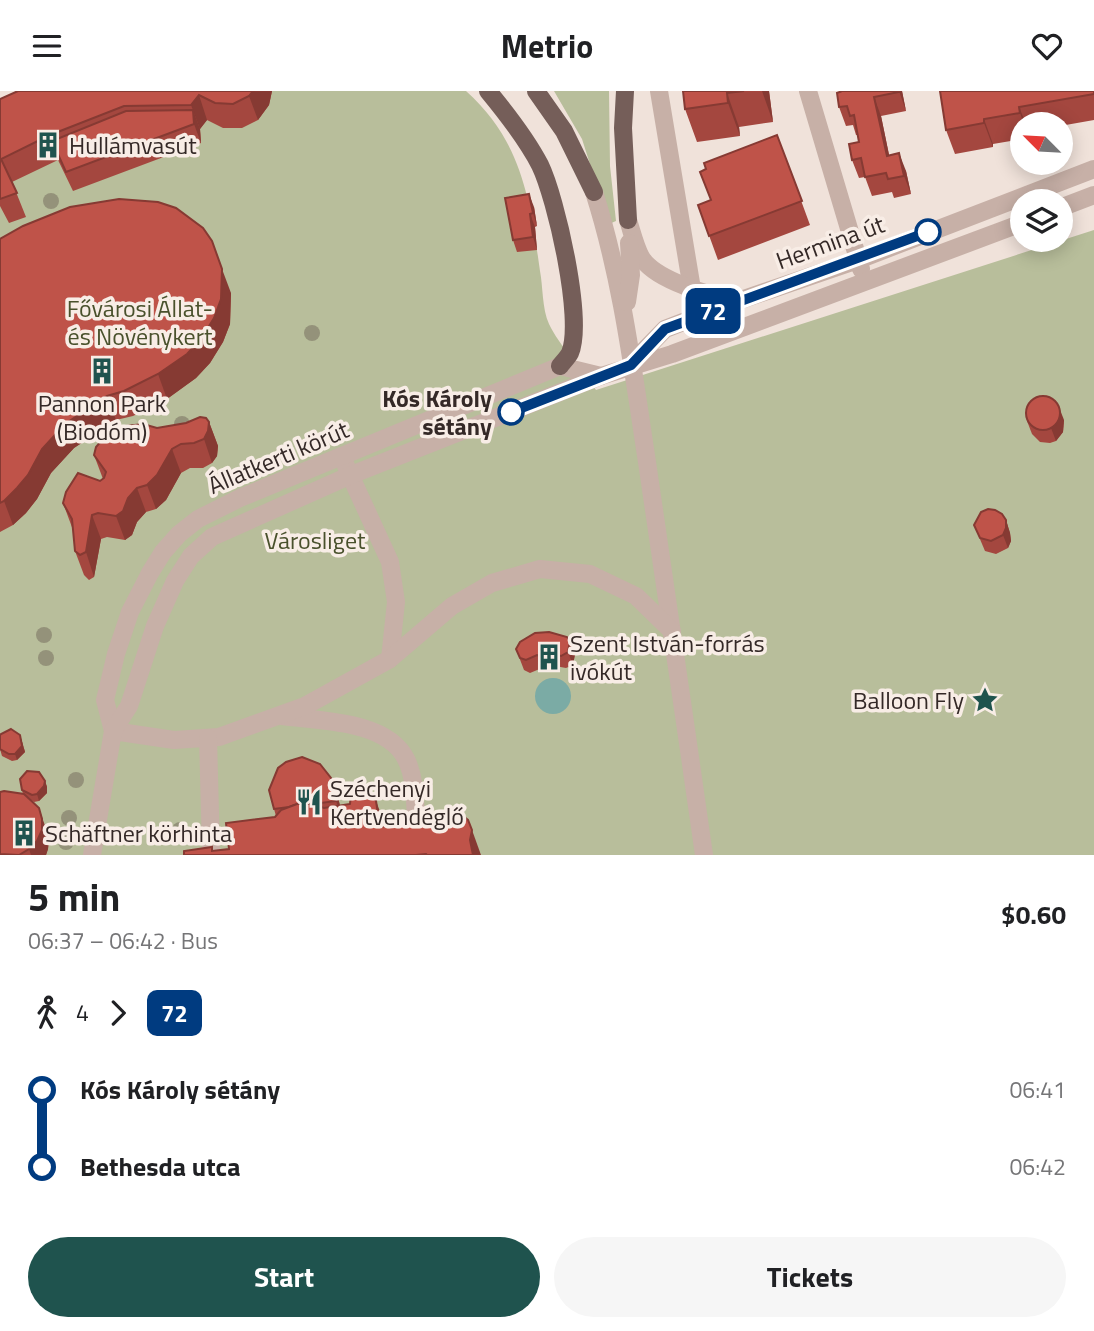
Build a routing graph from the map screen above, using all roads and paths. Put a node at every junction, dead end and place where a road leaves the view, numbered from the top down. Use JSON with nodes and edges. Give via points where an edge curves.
{"nodes":[{"id":1,"x":488,"y":91,"type":"edge"},
{"id":2,"x":536,"y":91,"type":"edge"},
{"id":3,"x":625,"y":91,"type":"edge"},
{"id":4,"x":659,"y":91,"type":"edge"},
{"id":5,"x":808,"y":91,"type":"edge"},
{"id":6,"x":1094,"y":169,"type":"edge"},
{"id":7,"x":594,"y":192,"type":"joint"},
{"id":8,"x":1094,"y":195,"type":"edge"},
{"id":9,"x":1073,"y":203,"type":"edge"},
{"id":10,"x":628,"y":220,"type":"junction"},
{"id":11,"x":1010,"y":227,"type":"edge"},
{"id":12,"x":858,"y":260,"type":"junction"},
{"id":13,"x":864,"y":282,"type":"junction"},
{"id":14,"x":692,"y":289,"type":"junction"},
{"id":15,"x":735,"y":302,"type":"junction"},
{"id":16,"x":625,"y":312,"type":"junction"},
{"id":17,"x":631,"y":365,"type":"junction"},
{"id":18,"x":560,"y":366,"type":"junction"},
{"id":19,"x":601,"y":376,"type":"junction"},
{"id":20,"x":342,"y":456,"type":"junction"},
{"id":21,"x":351,"y":475,"type":"junction"},
{"id":22,"x":672,"y":631,"type":"junction"},
{"id":23,"x":390,"y":659,"type":"junction"},
{"id":24,"x":278,"y":716,"type":"junction"},
{"id":25,"x":113,"y":731,"type":"junction"},
{"id":26,"x":208,"y":738,"type":"junction"},
{"id":27,"x":416,"y":819,"type":"edge"},
{"id":28,"x":211,"y":851,"type":"edge"},
{"id":29,"x":92,"y":855,"type":"edge"},
{"id":30,"x":704,"y":855,"type":"edge"}],
"edges":[{"from":1,"to":18,"type":"main road","via":[[524,138],[553,199],[574,323],[569,353]]},
{"from":2,"to":7,"type":"main road","bridge":true,"via":[[564,131]]},
{"from":3,"to":10,"type":"main road"},
{"from":4,"to":14,"type":"street"},
{"from":5,"to":12,"type":"street"},
{"from":6,"to":12,"type":"street","name":"Hermina út"},
{"from":7,"to":16,"type":"street"},
{"from":8,"to":9,"type":"street"},
{"from":10,"to":14,"type":"street","via":[[642,259],[664,277]]},
{"from":10,"to":16,"type":"street","via":[[631,275]]},
{"from":11,"to":13,"type":"street","name":"Hermina út"},
{"from":12,"to":13,"type":"street"},
{"from":12,"to":15,"type":"street","name":"Hermina út"},
{"from":13,"to":17,"type":"street","name":"Hermina út"},
{"from":14,"to":15,"type":"street"},
{"from":15,"to":17,"type":"street","name":"Hermina út","via":[[665,329]]},
{"from":16,"to":17,"type":"street"},
{"from":17,"to":19,"type":"street","name":"Állatkerti körút"},
{"from":17,"to":22,"type":"street"},
{"from":18,"to":19,"type":"street"},
{"from":18,"to":20,"type":"street","name":"Állatkerti körút"},
{"from":19,"to":21,"type":"street","name":"Állatkerti körút"},
{"from":20,"to":21,"type":"street"},
{"from":20,"to":25,"type":"street","name":"Állatkerti körút","via":[[198,519],[163,552],[130,613],[116,654],[105,699]]},
{"from":21,"to":23,"type":"street","via":[[390,562],[396,602]]},
{"from":21,"to":25,"type":"street","name":"Állatkerti körút","via":[[212,537],[191,556],[151,637],[129,706]]},
{"from":22,"to":23,"type":"street","via":[[636,596],[590,575],[540,569],[492,583],[452,606]]},
{"from":22,"to":30,"type":"street"},
{"from":23,"to":24,"type":"street"},
{"from":24,"to":26,"type":"street"},
{"from":24,"to":27,"type":"street","via":[[372,730],[397,746],[407,760],[413,783]]},
{"from":25,"to":26,"type":"street","via":[[174,740]]},
{"from":25,"to":29,"type":"street","name":"Állatkerti körút"},
{"from":26,"to":28,"type":"street"}]}
